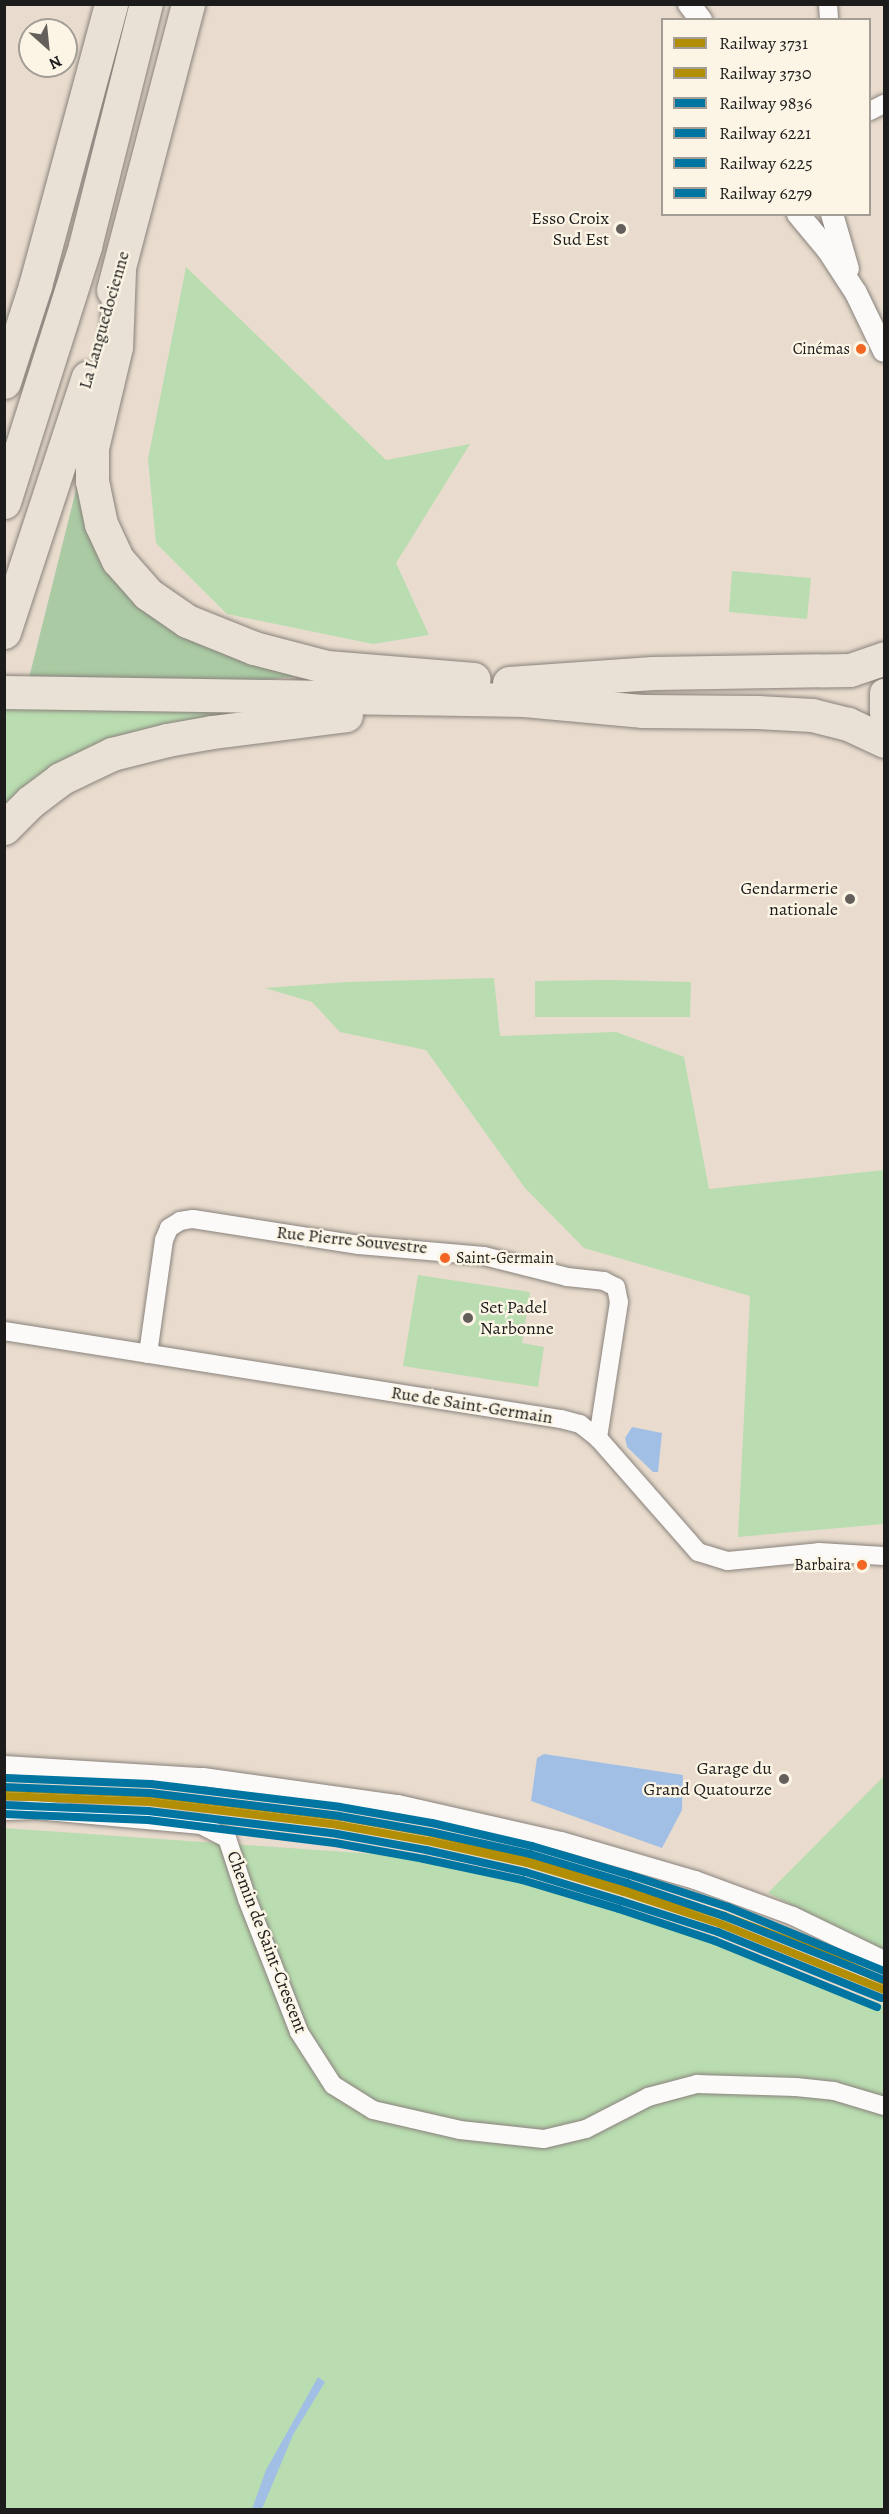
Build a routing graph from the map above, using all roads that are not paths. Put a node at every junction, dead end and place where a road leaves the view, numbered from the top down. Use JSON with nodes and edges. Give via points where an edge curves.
{"nodes":[{"id":1,"x":111,"y":4,"type":"edge"},
{"id":2,"x":146,"y":4,"type":"edge"},
{"id":3,"x":188,"y":4,"type":"edge"},
{"id":4,"x":676,"y":4,"type":"edge"},
{"id":5,"x":689,"y":4,"type":"edge"},
{"id":6,"x":682,"y":18,"type":"edge"},
{"id":7,"x":700,"y":18,"type":"edge"},
{"id":8,"x":800,"y":216,"type":"edge"},
{"id":9,"x":833,"y":216,"type":"edge"},
{"id":10,"x":118,"y":270,"type":"junction"},
{"id":11,"x":856,"y":293,"type":"junction"},
{"id":12,"x":885,"y":351,"type":"edge"},
{"id":13,"x":4,"y":382,"type":"edge"},
{"id":14,"x":4,"y":502,"type":"edge"},
{"id":15,"x":4,"y":632,"type":"edge"},
{"id":16,"x":885,"y":645,"type":"edge"},
{"id":17,"x":885,"y":658,"type":"edge"},
{"id":18,"x":850,"y":670,"type":"junction"},
{"id":19,"x":4,"y":692,"type":"edge"},
{"id":20,"x":523,"y":692,"type":"junction"},
{"id":21,"x":885,"y":693,"type":"edge"},
{"id":22,"x":885,"y":713,"type":"edge"},
{"id":23,"x":885,"y":741,"type":"edge"},
{"id":24,"x":4,"y":828,"type":"edge"},
{"id":25,"x":4,"y":1331,"type":"edge"},
{"id":26,"x":148,"y":1354,"type":"junction"},
{"id":27,"x":598,"y":1438,"type":"junction"},
{"id":28,"x":885,"y":1556,"type":"edge"},
{"id":29,"x":4,"y":1765,"type":"edge"},
{"id":30,"x":4,"y":1811,"type":"edge"},
{"id":31,"x":885,"y":1960,"type":"edge"},
{"id":32,"x":885,"y":2106,"type":"edge"}],
"edges":[{"from":1,"to":13,"type":"highway","via":[[35,286]]},
{"from":2,"to":14,"type":"highway","via":[[85,246]]},
{"from":3,"to":10,"type":"highway","name":"La Languedocienne"},
{"from":4,"to":6,"type":"street"},
{"from":5,"to":7,"type":"street"},
{"from":8,"to":11,"type":"street"},
{"from":9,"to":11,"type":"street"},
{"from":10,"to":15,"type":"highway","name":"La Languedocienne","via":[[80,404]]},
{"from":10,"to":20,"type":"highway","via":[[116,347],[92,448],[92,481],[101,524],[118,560],[148,594],[187,621],[254,648],[327,667]]},
{"from":11,"to":12,"type":"street"},
{"from":16,"to":18,"type":"street"},
{"from":17,"to":18,"type":"highway"},
{"from":18,"to":20,"type":"highway","via":[[653,673]]},
{"from":19,"to":20,"type":"highway","via":[[331,696]]},
{"from":20,"to":23,"type":"highway","via":[[643,711],[812,715],[848,724]]},
{"from":20,"to":24,"type":"highway","via":[[167,740],[112,754],[60,779]]},
{"from":21,"to":22,"type":"main road"},
{"from":25,"to":26,"type":"street","name":"Rue de Saint-Germain"},
{"from":26,"to":27,"type":"street","name":"Rue de Saint-Germain","via":[[561,1419],[579,1424]]},
{"from":26,"to":27,"type":"street","name":"Rue Pierre Souvestre","via":[[164,1239],[169,1228],[180,1221],[193,1219],[359,1245],[484,1256],[567,1277],[604,1281],[616,1287],[619,1302]]},
{"from":27,"to":28,"type":"street","name":"Rue de Saint-Germain","via":[[698,1552],[728,1561],[819,1552]]},
{"from":29,"to":31,"type":"street","via":[[203,1777],[398,1804],[561,1841],[695,1880],[793,1917]]},
{"from":30,"to":32,"type":"street","name":"Chemin de Saint-Crescent","via":[[36,1810],[201,1826],[227,1838],[299,2032],[333,2085],[374,2110],[460,2130],[544,2139],[586,2129],[648,2097],[697,2084],[834,2091]]}]}
